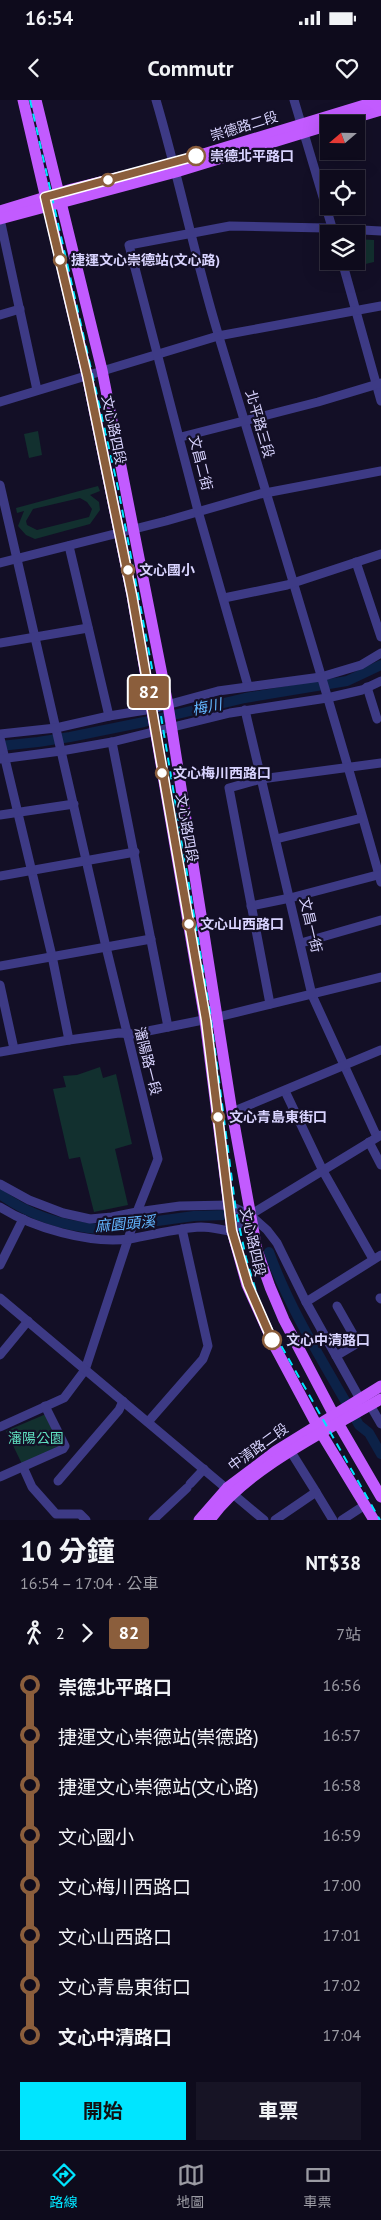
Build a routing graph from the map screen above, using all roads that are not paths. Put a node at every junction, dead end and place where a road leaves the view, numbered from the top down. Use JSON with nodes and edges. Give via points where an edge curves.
{"nodes":[{"id":1,"x":23,"y":100,"type":"edge"},
{"id":2,"x":36,"y":100,"type":"edge"},
{"id":3,"x":156,"y":100,"type":"edge"},
{"id":4,"x":294,"y":100,"type":"edge"},
{"id":5,"x":381,"y":100,"type":"edge"},
{"id":6,"x":381,"y":110,"type":"edge"},
{"id":7,"x":364,"y":115,"type":"edge"},
{"id":8,"x":320,"y":126,"type":"edge"},
{"id":9,"x":303,"y":128,"type":"junction"},
{"id":10,"x":175,"y":168,"type":"junction"},
{"id":11,"x":60,"y":198,"type":"junction"},
{"id":12,"x":46,"y":201,"type":"junction"},
{"id":13,"x":0,"y":211,"type":"edge"},
{"id":14,"x":0,"y":219,"type":"edge"},
{"id":15,"x":332,"y":225,"type":"edge"},
{"id":16,"x":320,"y":230,"type":"edge"},
{"id":17,"x":365,"y":232,"type":"edge"},
{"id":18,"x":381,"y":232,"type":"edge"},
{"id":19,"x":192,"y":233,"type":"junction"},
{"id":20,"x":344,"y":270,"type":"edge"},
{"id":21,"x":381,"y":306,"type":"edge"},
{"id":22,"x":20,"y":309,"type":"junction"},
{"id":23,"x":356,"y":312,"type":"junction"},
{"id":24,"x":0,"y":315,"type":"edge"},
{"id":25,"x":218,"y":336,"type":"junction"},
{"id":26,"x":159,"y":354,"type":"junction"},
{"id":27,"x":102,"y":370,"type":"junction"},
{"id":28,"x":87,"y":375,"type":"junction"},
{"id":29,"x":379,"y":384,"type":"edge"},
{"id":30,"x":37,"y":390,"type":"junction"},
{"id":31,"x":381,"y":401,"type":"edge"},
{"id":32,"x":0,"y":402,"type":"edge"},
{"id":33,"x":245,"y":420,"type":"junction"},
{"id":34,"x":181,"y":437,"type":"junction"},
{"id":35,"x":381,"y":471,"type":"edge"},
{"id":36,"x":0,"y":486,"type":"edge"},
{"id":37,"x":265,"y":493,"type":"junction"},
{"id":38,"x":198,"y":510,"type":"junction"},
{"id":39,"x":134,"y":528,"type":"junction"},
{"id":40,"x":120,"y":532,"type":"junction"},
{"id":41,"x":69,"y":546,"type":"junction"},
{"id":42,"x":381,"y":554,"type":"edge"},
{"id":43,"x":17,"y":558,"type":"junction"},
{"id":44,"x":0,"y":562,"type":"edge"},
{"id":45,"x":356,"y":562,"type":"junction"},
{"id":46,"x":293,"y":583,"type":"junction"},
{"id":47,"x":224,"y":598,"type":"junction"},
{"id":48,"x":88,"y":628,"type":"junction"},
{"id":49,"x":35,"y":637,"type":"junction"},
{"id":50,"x":381,"y":637,"type":"edge"},
{"id":51,"x":0,"y":644,"type":"edge"},
{"id":52,"x":381,"y":652,"type":"edge"},
{"id":53,"x":381,"y":681,"type":"edge"},
{"id":54,"x":248,"y":686,"type":"junction"},
{"id":55,"x":324,"y":687,"type":"junction"},
{"id":56,"x":367,"y":687,"type":"junction"},
{"id":57,"x":168,"y":705,"type":"junction"},
{"id":58,"x":152,"y":709,"type":"junction"},
{"id":59,"x":245,"y":710,"type":"junction"},
{"id":60,"x":109,"y":716,"type":"junction"},
{"id":61,"x":377,"y":719,"type":"dead end"},
{"id":62,"x":56,"y":728,"type":"junction"},
{"id":63,"x":172,"y":728,"type":"junction"},
{"id":64,"x":155,"y":733,"type":"junction"},
{"id":65,"x":0,"y":736,"type":"edge"},
{"id":66,"x":112,"y":742,"type":"junction"},
{"id":67,"x":61,"y":752,"type":"junction"},
{"id":68,"x":3,"y":758,"type":"edge"},
{"id":69,"x":381,"y":763,"type":"edge"},
{"id":70,"x":348,"y":768,"type":"junction"},
{"id":71,"x":261,"y":779,"type":"junction"},
{"id":72,"x":74,"y":804,"type":"junction"},
{"id":73,"x":19,"y":812,"type":"junction"},
{"id":74,"x":0,"y":815,"type":"edge"},
{"id":75,"x":362,"y":818,"type":"junction"},
{"id":76,"x":276,"y":839,"type":"junction"},
{"id":77,"x":135,"y":852,"type":"junction"},
{"id":78,"x":86,"y":862,"type":"junction"},
{"id":79,"x":32,"y":871,"type":"junction"},
{"id":80,"x":0,"y":876,"type":"edge"},
{"id":81,"x":380,"y":877,"type":"edge"},
{"id":82,"x":290,"y":898,"type":"junction"},
{"id":83,"x":251,"y":906,"type":"junction"},
{"id":84,"x":381,"y":920,"type":"edge"},
{"id":85,"x":151,"y":939,"type":"junction"},
{"id":86,"x":301,"y":942,"type":"junction"},
{"id":87,"x":106,"y":947,"type":"junction"},
{"id":88,"x":52,"y":956,"type":"junction"},
{"id":89,"x":0,"y":966,"type":"edge"},
{"id":90,"x":381,"y":977,"type":"edge"},
{"id":91,"x":0,"y":985,"type":"edge"},
{"id":92,"x":312,"y":995,"type":"junction"},
{"id":93,"x":270,"y":1004,"type":"junction"},
{"id":94,"x":218,"y":1017,"type":"junction"},
{"id":95,"x":206,"y":1020,"type":"junction"},
{"id":96,"x":168,"y":1027,"type":"junction"},
{"id":97,"x":127,"y":1034,"type":"junction"},
{"id":98,"x":70,"y":1040,"type":"junction"},
{"id":99,"x":14,"y":1050,"type":"junction"},
{"id":100,"x":381,"y":1050,"type":"edge"},
{"id":101,"x":0,"y":1052,"type":"edge"},
{"id":102,"x":346,"y":1065,"type":"junction"},
{"id":103,"x":285,"y":1090,"type":"junction"},
{"id":104,"x":232,"y":1112,"type":"junction"},
{"id":105,"x":376,"y":1138,"type":"edge"},
{"id":106,"x":381,"y":1164,"type":"edge"},
{"id":107,"x":323,"y":1171,"type":"junction"},
{"id":108,"x":0,"y":1184,"type":"edge"},
{"id":109,"x":229,"y":1205,"type":"junction"},
{"id":110,"x":0,"y":1207,"type":"edge"},
{"id":111,"x":135,"y":1215,"type":"junction"},
{"id":112,"x":250,"y":1216,"type":"junction"},
{"id":113,"x":24,"y":1219,"type":"junction"},
{"id":114,"x":182,"y":1229,"type":"junction"},
{"id":115,"x":232,"y":1231,"type":"junction"},
{"id":116,"x":129,"y":1236,"type":"junction"},
{"id":117,"x":377,"y":1257,"type":"edge"},
{"id":118,"x":0,"y":1264,"type":"edge"},
{"id":119,"x":0,"y":1298,"type":"edge"},
{"id":120,"x":306,"y":1302,"type":"junction"},
{"id":121,"x":337,"y":1306,"type":"dead end"},
{"id":122,"x":28,"y":1321,"type":"junction"},
{"id":123,"x":0,"y":1356,"type":"edge"},
{"id":124,"x":336,"y":1356,"type":"junction"},
{"id":125,"x":85,"y":1370,"type":"junction"},
{"id":126,"x":381,"y":1386,"type":"edge"},
{"id":127,"x":381,"y":1399,"type":"edge"},
{"id":128,"x":123,"y":1401,"type":"junction"},
{"id":129,"x":362,"y":1404,"type":"junction"},
{"id":130,"x":45,"y":1406,"type":"junction"},
{"id":131,"x":341,"y":1416,"type":"junction"},
{"id":132,"x":148,"y":1422,"type":"junction"},
{"id":133,"x":381,"y":1424,"type":"edge"},
{"id":134,"x":0,"y":1427,"type":"edge"},
{"id":135,"x":319,"y":1429,"type":"junction"},
{"id":136,"x":291,"y":1452,"type":"junction"},
{"id":137,"x":24,"y":1467,"type":"junction"},
{"id":138,"x":204,"y":1469,"type":"junction"},
{"id":139,"x":0,"y":1478,"type":"edge"},
{"id":140,"x":58,"y":1481,"type":"dead end"},
{"id":141,"x":230,"y":1491,"type":"junction"},
{"id":142,"x":316,"y":1492,"type":"junction"},
{"id":143,"x":381,"y":1498,"type":"edge"},
{"id":144,"x":365,"y":1505,"type":"junction"},
{"id":145,"x":54,"y":1517,"type":"edge"},
{"id":146,"x":86,"y":1520,"type":"edge"},
{"id":147,"x":154,"y":1520,"type":"edge"},
{"id":148,"x":199,"y":1520,"type":"edge"},
{"id":149,"x":210,"y":1520,"type":"edge"},
{"id":150,"x":264,"y":1520,"type":"edge"},
{"id":151,"x":275,"y":1520,"type":"edge"},
{"id":152,"x":333,"y":1520,"type":"edge"},
{"id":153,"x":342,"y":1520,"type":"edge"},
{"id":154,"x":374,"y":1520,"type":"edge"}],
"edges":[{"from":1,"to":12,"type":"main road","name":"文心路四段"},
{"from":2,"to":11,"type":"main road","name":"文心路四段"},
{"from":3,"to":10,"type":"street","name":"北平路三段"},
{"from":4,"to":9,"type":"street"},
{"from":5,"to":9,"type":"main road","name":"崇德路二段"},
{"from":6,"to":7,"type":"main road"},
{"from":8,"to":9,"type":"main road","name":"崇德路二段"},
{"from":9,"to":10,"type":"main road","name":"崇德路二段"},
{"from":9,"to":15,"type":"street"},
{"from":10,"to":11,"type":"main road","name":"崇德路二段"},
{"from":10,"to":19,"type":"street","name":"北平路三段"},
{"from":11,"to":12,"type":"main road","name":"崇德路二段"},
{"from":11,"to":27,"type":"main road","name":"文心路四段"},
{"from":12,"to":13,"type":"main road","name":"崇德路二段"},
{"from":12,"to":14,"type":"main road","name":"崇德路二段"},
{"from":12,"to":28,"type":"main road","name":"文心路四段"},
{"from":14,"to":22,"type":"street"},
{"from":16,"to":19,"type":"street","via":[[230,226]]},
{"from":17,"to":18,"type":"street"},
{"from":19,"to":25,"type":"street","name":"北平路三段"},
{"from":19,"to":26,"type":"street","name":"文昌二街","via":[[129,245]]},
{"from":20,"to":23,"type":"street"},
{"from":21,"to":23,"type":"street"},
{"from":22,"to":24,"type":"street"},
{"from":22,"to":30,"type":"street"},
{"from":23,"to":25,"type":"street"},
{"from":23,"to":29,"type":"street"},
{"from":25,"to":26,"type":"street"},
{"from":25,"to":33,"type":"street","name":"北平路三段"},
{"from":26,"to":27,"type":"street"},
{"from":26,"to":34,"type":"street","name":"文昌二街"},
{"from":27,"to":28,"type":"street"},
{"from":27,"to":39,"type":"main road","name":"文心路四段"},
{"from":28,"to":30,"type":"street"},
{"from":28,"to":40,"type":"main road","name":"文心路四段"},
{"from":29,"to":31,"type":"street"},
{"from":29,"to":33,"type":"street"},
{"from":30,"to":32,"type":"street"},
{"from":33,"to":34,"type":"street"},
{"from":33,"to":37,"type":"street","name":"北平路三段"},
{"from":34,"to":38,"type":"street","name":"文昌二街"},
{"from":35,"to":37,"type":"street"},
{"from":36,"to":43,"type":"street","name":"瀋陽路一段"},
{"from":37,"to":38,"type":"street"},
{"from":37,"to":46,"type":"street","name":"北平路三段"},
{"from":38,"to":39,"type":"street"},
{"from":38,"to":47,"type":"street","name":"文昌二街"},
{"from":39,"to":40,"type":"street"},
{"from":39,"to":57,"type":"main road","name":"文心路四段"},
{"from":40,"to":41,"type":"street"},
{"from":40,"to":58,"type":"main road","name":"文心路四段"},
{"from":41,"to":43,"type":"street"},
{"from":41,"to":48,"type":"street"},
{"from":42,"to":45,"type":"street"},
{"from":43,"to":44,"type":"street"},
{"from":43,"to":49,"type":"street","name":"瀋陽路一段"},
{"from":45,"to":46,"type":"street"},
{"from":45,"to":50,"type":"street"},
{"from":46,"to":47,"type":"street"},
{"from":46,"to":55,"type":"street","name":"北平路三段"},
{"from":47,"to":54,"type":"street","name":"文昌二街"},
{"from":48,"to":49,"type":"street"},
{"from":48,"to":60,"type":"street"},
{"from":49,"to":51,"type":"street"},
{"from":49,"to":62,"type":"street","name":"瀋陽路一段"},
{"from":52,"to":55,"type":"street"},
{"from":53,"to":56,"type":"street"},
{"from":54,"to":55,"type":"street"},
{"from":54,"to":57,"type":"street"},
{"from":55,"to":56,"type":"street"},
{"from":55,"to":59,"type":"street"},
{"from":55,"to":70,"type":"street","name":"北平路三段"},
{"from":56,"to":61,"type":"street"},
{"from":57,"to":58,"type":"street"},
{"from":57,"to":63,"type":"main road","name":"文心路四段"},
{"from":58,"to":60,"type":"street"},
{"from":58,"to":64,"type":"main road","name":"文心路四段"},
{"from":59,"to":63,"type":"street"},
{"from":59,"to":71,"type":"street","name":"文昌一街"},
{"from":60,"to":62,"type":"street"},
{"from":62,"to":65,"type":"street"},
{"from":62,"to":67,"type":"street","name":"瀋陽路一段"},
{"from":63,"to":64,"type":"street"},
{"from":63,"to":94,"type":"main road","name":"文心路四段"},
{"from":64,"to":66,"type":"street"},
{"from":64,"to":95,"type":"main road","name":"文心路四段"},
{"from":65,"to":68,"type":"street"},
{"from":66,"to":67,"type":"street"},
{"from":66,"to":77,"type":"street"},
{"from":67,"to":68,"type":"street"},
{"from":67,"to":72,"type":"street","name":"瀋陽路一段"},
{"from":68,"to":73,"type":"street"},
{"from":69,"to":70,"type":"street"},
{"from":70,"to":71,"type":"street"},
{"from":70,"to":75,"type":"street","name":"北平路三段"},
{"from":71,"to":76,"type":"street","name":"文昌一街"},
{"from":71,"to":83,"type":"street","via":[[229,788]]},
{"from":72,"to":73,"type":"street"},
{"from":72,"to":78,"type":"street","name":"瀋陽路一段"},
{"from":73,"to":74,"type":"street"},
{"from":73,"to":79,"type":"street"},
{"from":75,"to":76,"type":"street"},
{"from":75,"to":81,"type":"street","name":"北平路三段"},
{"from":76,"to":82,"type":"street","name":"文昌一街"},
{"from":77,"to":78,"type":"street"},
{"from":77,"to":85,"type":"street"},
{"from":78,"to":79,"type":"street"},
{"from":78,"to":87,"type":"street","name":"瀋陽路一段"},
{"from":79,"to":80,"type":"street"},
{"from":79,"to":88,"type":"street"},
{"from":81,"to":82,"type":"street"},
{"from":82,"to":83,"type":"street"},
{"from":82,"to":86,"type":"street","name":"文昌一街"},
{"from":83,"to":93,"type":"street"},
{"from":84,"to":86,"type":"street"},
{"from":85,"to":87,"type":"street"},
{"from":85,"to":96,"type":"street"},
{"from":86,"to":92,"type":"street","name":"文昌一街"},
{"from":87,"to":88,"type":"street"},
{"from":87,"to":97,"type":"street","name":"瀋陽路一段"},
{"from":88,"to":89,"type":"street"},
{"from":88,"to":98,"type":"street"},
{"from":90,"to":92,"type":"street"},
{"from":91,"to":99,"type":"street"},
{"from":92,"to":93,"type":"street"},
{"from":92,"to":102,"type":"street","name":"文昌一街"},
{"from":93,"to":94,"type":"street"},
{"from":94,"to":95,"type":"street"},
{"from":94,"to":104,"type":"main road","name":"文心路四段"},
{"from":95,"to":96,"type":"street"},
{"from":95,"to":109,"type":"main road","name":"文心路四段"},
{"from":96,"to":97,"type":"street"},
{"from":97,"to":98,"type":"street"},
{"from":97,"to":111,"type":"street","name":"瀋陽路一段","via":[[158,1159]]},
{"from":98,"to":99,"type":"street"},
{"from":99,"to":101,"type":"street"},
{"from":100,"to":102,"type":"street"},
{"from":102,"to":103,"type":"street"},
{"from":102,"to":105,"type":"street","name":"文昌一街"},
{"from":103,"to":104,"type":"street"},
{"from":103,"to":107,"type":"street"},
{"from":104,"to":112,"type":"main road","name":"文心路四段"},
{"from":105,"to":106,"type":"street","name":"文昌一街"},
{"from":105,"to":107,"type":"street"},
{"from":107,"to":112,"type":"street"},
{"from":107,"to":117,"type":"street"},
{"from":108,"to":111,"type":"street","via":[[15,1194],[63,1213],[97,1218]]},
{"from":109,"to":111,"type":"street","via":[[180,1206]]},
{"from":109,"to":112,"type":"street"},
{"from":109,"to":115,"type":"main road","name":"文心路四段"},
{"from":110,"to":113,"type":"street"},
{"from":111,"to":116,"type":"street","name":"瀋陽路一段"},
{"from":112,"to":115,"type":"street"},
{"from":112,"to":120,"type":"street","via":[[277,1243]]},
{"from":112,"to":131,"type":"main road","name":"文心路四段","via":[[257,1250],[291,1334]]},
{"from":113,"to":116,"type":"street","via":[[90,1240]]},
{"from":113,"to":118,"type":"street"},
{"from":114,"to":115,"type":"street","via":[[203,1227]]},
{"from":114,"to":116,"type":"street"},
{"from":114,"to":132,"type":"street","via":[[208,1346],[202,1359]]},
{"from":115,"to":135,"type":"main road","name":"文心路四段","via":[[248,1285],[275,1347]]},
{"from":116,"to":125,"type":"street","name":"瀋陽路一段"},
{"from":117,"to":120,"type":"street"},
{"from":119,"to":122,"type":"street"},
{"from":120,"to":124,"type":"street"},
{"from":121,"to":124,"type":"street","via":[[358,1343]]},
{"from":122,"to":123,"type":"street"},
{"from":122,"to":125,"type":"street"},
{"from":124,"to":129,"type":"street"},
{"from":125,"to":128,"type":"street"},
{"from":125,"to":130,"type":"street","name":"瀋陽路一段","via":[[64,1398]]},
{"from":126,"to":129,"type":"main road"},
{"from":127,"to":129,"type":"main road"},
{"from":128,"to":132,"type":"street"},
{"from":128,"to":140,"type":"street","via":[[119,1410]]},
{"from":129,"to":131,"type":"main road","name":"中清路二段"},
{"from":129,"to":133,"type":"street"},
{"from":130,"to":134,"type":"street","name":"瀋陽路一段"},
{"from":130,"to":137,"type":"street","via":[[65,1446]]},
{"from":131,"to":135,"type":"main road","name":"中清路二段"},
{"from":131,"to":143,"type":"main road","name":"文心路四段"},
{"from":132,"to":138,"type":"street"},
{"from":135,"to":136,"type":"main road","name":"中清路二段"},
{"from":135,"to":141,"type":"main road","name":"中清路二段","via":[[276,1451]]},
{"from":135,"to":144,"type":"main road","name":"文心路四段"},
{"from":136,"to":141,"type":"main road","name":"中清路二段"},
{"from":136,"to":142,"type":"street"},
{"from":137,"to":139,"type":"street"},
{"from":137,"to":145,"type":"street","via":[[32,1487]]},
{"from":138,"to":141,"type":"street"},
{"from":138,"to":147,"type":"street"},
{"from":141,"to":148,"type":"main road","name":"中清路二段"},
{"from":141,"to":149,"type":"main road","name":"中清路二段"},
{"from":141,"to":150,"type":"street"},
{"from":142,"to":151,"type":"street"},
{"from":142,"to":152,"type":"street"},
{"from":144,"to":153,"type":"street"},
{"from":144,"to":154,"type":"main road","name":"文心路四段"},
{"from":145,"to":146,"type":"street","via":[[80,1514]]}]}
